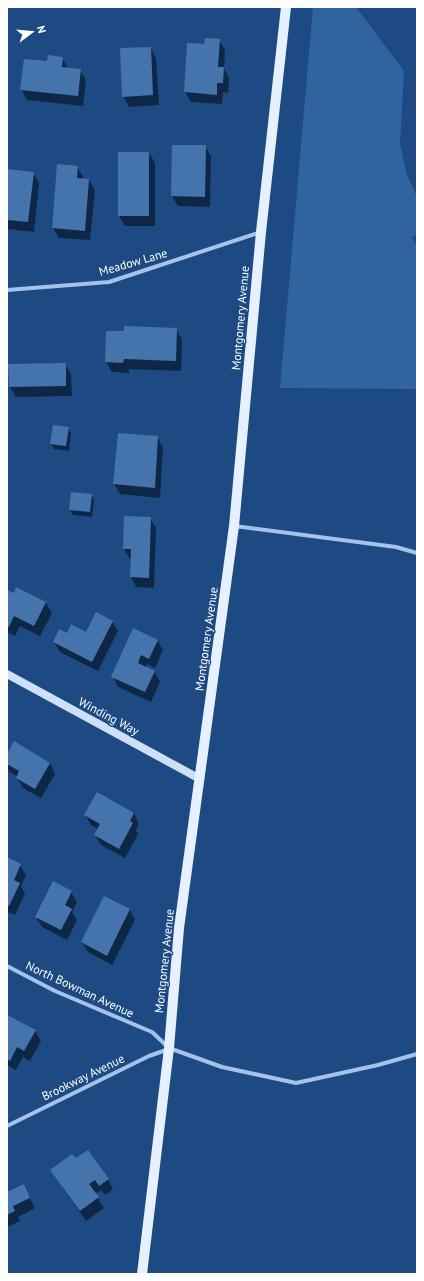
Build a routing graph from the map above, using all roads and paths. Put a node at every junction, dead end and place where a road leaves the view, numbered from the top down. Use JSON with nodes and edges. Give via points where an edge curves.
{"nodes":[{"id":1,"x":286,"y":7,"type":"edge"},
{"id":2,"x":261,"y":232,"type":"junction"},
{"id":3,"x":7,"y":290,"type":"edge"},
{"id":4,"x":234,"y":526,"type":"junction"},
{"id":5,"x":417,"y":552,"type":"edge"},
{"id":6,"x":7,"y":674,"type":"edge"},
{"id":7,"x":200,"y":779,"type":"junction"},
{"id":8,"x":7,"y":966,"type":"edge"},
{"id":9,"x":169,"y":1048,"type":"junction"},
{"id":10,"x":417,"y":1054,"type":"edge"},
{"id":11,"x":7,"y":1126,"type":"edge"},
{"id":12,"x":142,"y":1274,"type":"edge"}],
"edges":[{"from":1,"to":2,"type":"main road","name":"Montgomery Avenue"},
{"from":2,"to":3,"type":"street","name":"Meadow Lane","via":[[109,282]]},
{"from":2,"to":4,"type":"main road","name":"Montgomery Avenue"},
{"from":4,"to":5,"type":"street"},
{"from":4,"to":7,"type":"main road","name":"Montgomery Avenue"},
{"from":6,"to":7,"type":"street","name":"Winding Way"},
{"from":7,"to":9,"type":"main road","name":"Montgomery Avenue","via":[[179,928]]},
{"from":8,"to":9,"type":"street","name":"North Bowman Avenue","via":[[55,991],[152,1032]]},
{"from":9,"to":10,"type":"street","name":"North Bowman Avenue","via":[[222,1066],[296,1083]]},
{"from":9,"to":11,"type":"street","name":"Brookway Avenue"},
{"from":9,"to":12,"type":"main road","name":"Montgomery Avenue"}]}
